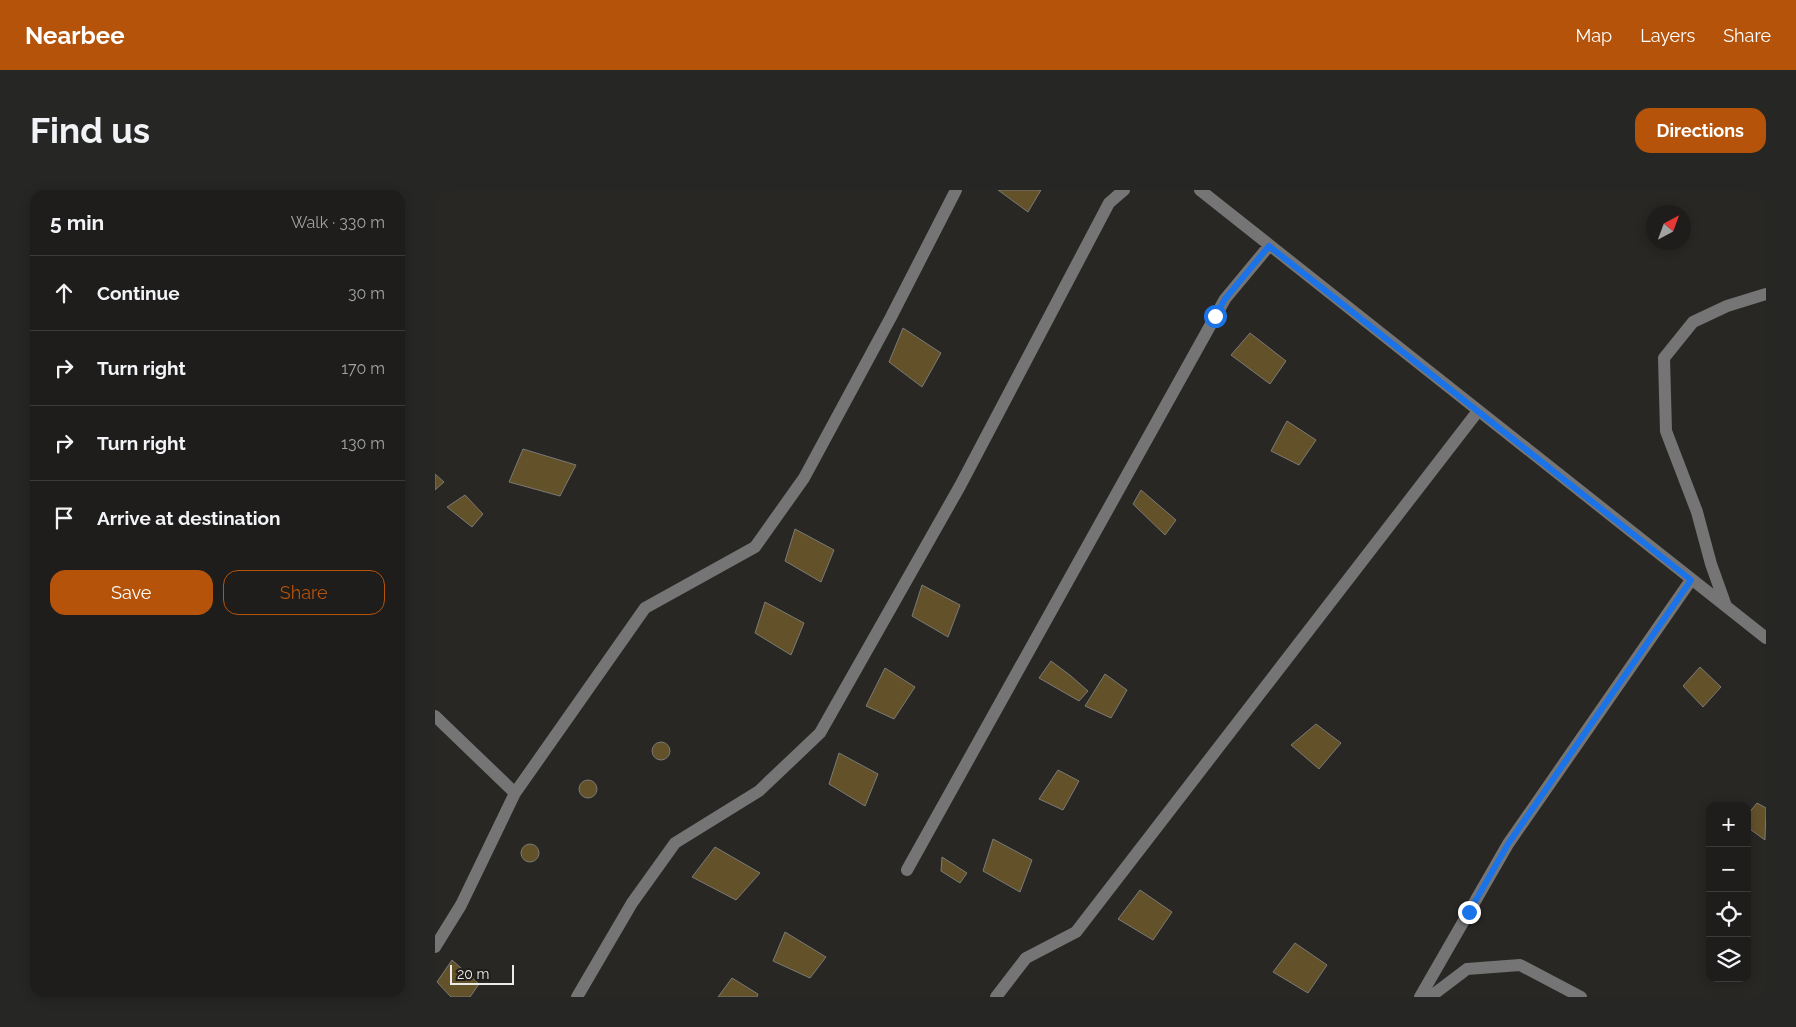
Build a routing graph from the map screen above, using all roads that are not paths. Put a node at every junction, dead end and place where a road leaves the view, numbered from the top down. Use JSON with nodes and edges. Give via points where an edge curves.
{"nodes":[{"id":1,"x":956,"y":190,"type":"edge"},
{"id":2,"x":1124,"y":190,"type":"edge"},
{"id":3,"x":1200,"y":190,"type":"edge"},
{"id":4,"x":1269,"y":246,"type":"junction"},
{"id":5,"x":1766,"y":294,"type":"edge"},
{"id":6,"x":1477,"y":411,"type":"junction"},
{"id":7,"x":1691,"y":580,"type":"junction"},
{"id":8,"x":1726,"y":606,"type":"junction"},
{"id":9,"x":1766,"y":638,"type":"edge"},
{"id":10,"x":435,"y":716,"type":"edge"},
{"id":11,"x":515,"y":793,"type":"junction"},
{"id":12,"x":907,"y":870,"type":"dead end"},
{"id":13,"x":435,"y":947,"type":"edge"},
{"id":14,"x":577,"y":997,"type":"edge"},
{"id":15,"x":996,"y":997,"type":"edge"},
{"id":16,"x":1420,"y":997,"type":"edge"},
{"id":17,"x":1430,"y":997,"type":"edge"},
{"id":18,"x":1581,"y":997,"type":"edge"}],
"edges":[{"from":1,"to":11,"type":"street","via":[[804,478],[755,547],[645,608]]},
{"from":2,"to":14,"type":"street","via":[[1109,203],[960,486],[820,733],[759,791],[675,843],[632,903]]},
{"from":3,"to":4,"type":"street"},
{"from":4,"to":6,"type":"street"},
{"from":4,"to":12,"type":"street","via":[[1225,299]]},
{"from":5,"to":8,"type":"street","via":[[1727,306],[1693,322],[1664,358],[1666,431],[1697,512]]},
{"from":6,"to":7,"type":"street"},
{"from":6,"to":15,"type":"street","via":[[1076,932],[1026,958]]},
{"from":7,"to":8,"type":"street"},
{"from":7,"to":16,"type":"street","via":[[1508,844]]},
{"from":8,"to":9,"type":"street"},
{"from":10,"to":11,"type":"street"},
{"from":11,"to":13,"type":"street","via":[[461,905]]},
{"from":17,"to":18,"type":"street","via":[[1467,969],[1520,965]]}]}
